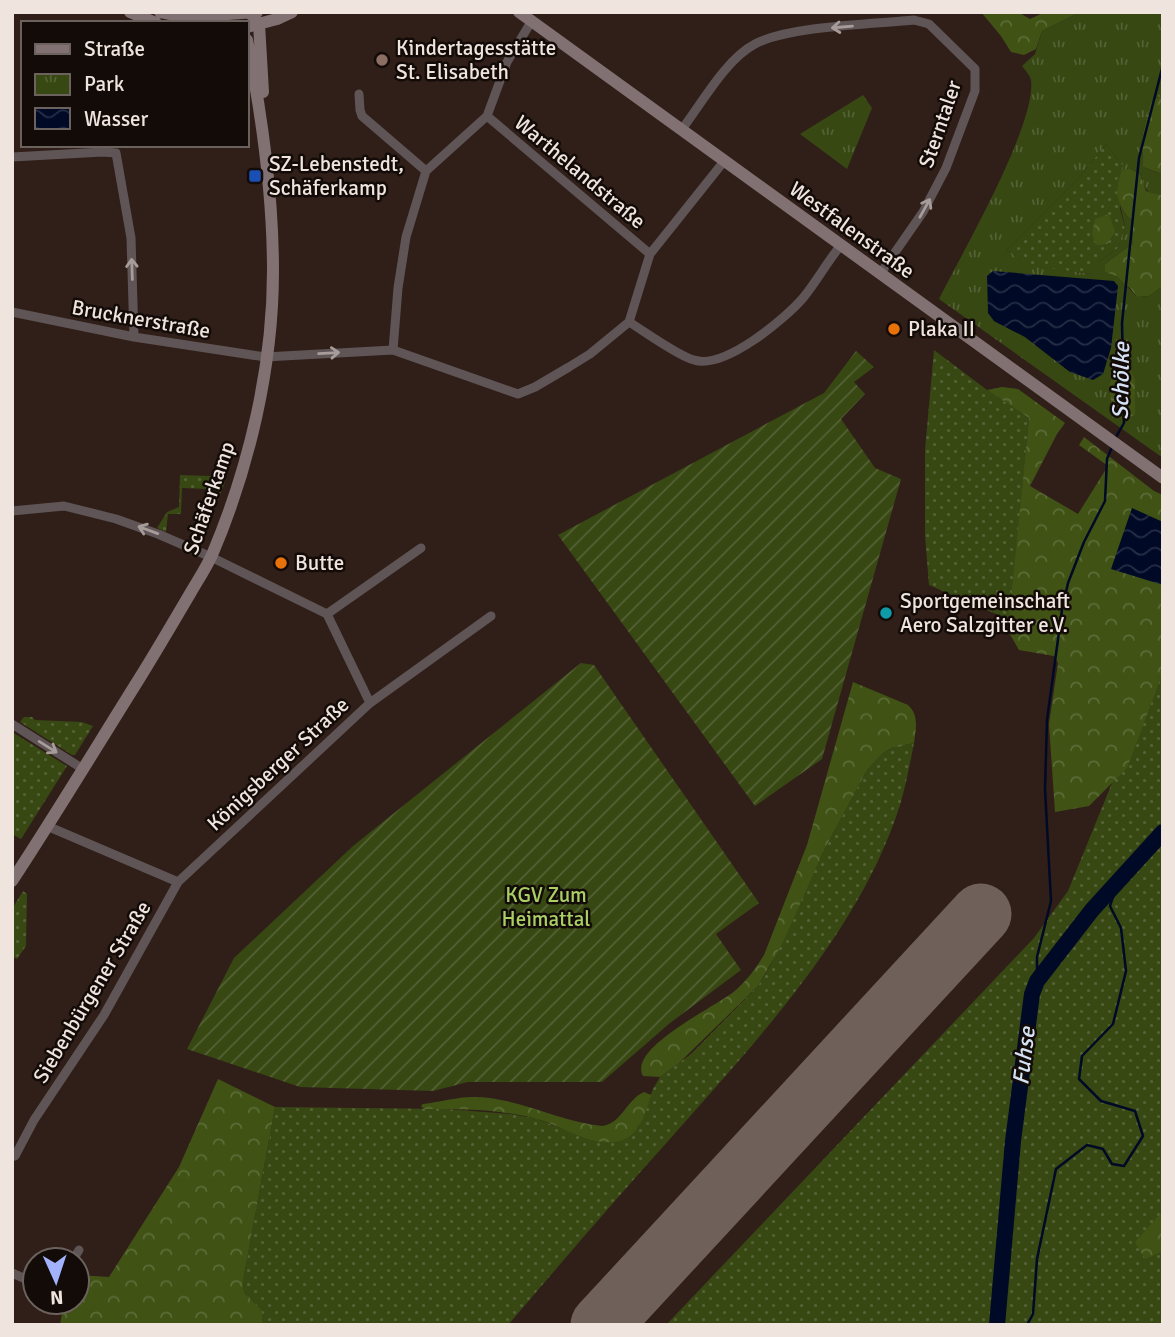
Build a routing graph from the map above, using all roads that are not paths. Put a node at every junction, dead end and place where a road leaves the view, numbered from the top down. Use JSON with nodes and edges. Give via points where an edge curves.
{"nodes":[{"id":1,"x":130,"y":12,"type":"edge"},
{"id":2,"x":160,"y":12,"type":"edge"},
{"id":3,"x":292,"y":12,"type":"edge"},
{"id":4,"x":519,"y":12,"type":"edge"},
{"id":5,"x":186,"y":14,"type":"edge"},
{"id":6,"x":252,"y":20,"type":"edge"},
{"id":7,"x":151,"y":21,"type":"edge"},
{"id":8,"x":531,"y":22,"type":"junction"},
{"id":9,"x":248,"y":45,"type":"edge"},
{"id":10,"x":359,"y":94,"type":"dead end"},
{"id":11,"x":487,"y":116,"type":"junction"},
{"id":12,"x":262,"y":117,"type":"junction"},
{"id":13,"x":682,"y":129,"type":"junction"},
{"id":14,"x":12,"y":157,"type":"edge"},
{"id":15,"x":725,"y":160,"type":"junction"},
{"id":16,"x":426,"y":170,"type":"junction"},
{"id":17,"x":841,"y":245,"type":"junction"},
{"id":18,"x":650,"y":254,"type":"junction"},
{"id":19,"x":880,"y":274,"type":"junction"},
{"id":20,"x":12,"y":312,"type":"edge"},
{"id":21,"x":629,"y":322,"type":"junction"},
{"id":22,"x":134,"y":337,"type":"junction"},
{"id":23,"x":393,"y":350,"type":"junction"},
{"id":24,"x":265,"y":357,"type":"junction"},
{"id":25,"x":1163,"y":478,"type":"edge"},
{"id":26,"x":12,"y":511,"type":"edge"},
{"id":27,"x":421,"y":548,"type":"dead end"},
{"id":28,"x":211,"y":557,"type":"junction"},
{"id":29,"x":327,"y":614,"type":"junction"},
{"id":30,"x":491,"y":616,"type":"dead end"},
{"id":31,"x":370,"y":703,"type":"junction"},
{"id":32,"x":12,"y":724,"type":"edge"},
{"id":33,"x":83,"y":769,"type":"junction"},
{"id":34,"x":47,"y":826,"type":"junction"},
{"id":35,"x":12,"y":881,"type":"edge"},
{"id":36,"x":178,"y":882,"type":"junction"},
{"id":37,"x":15,"y":1156,"type":"dead end"}],
"edges":[{"from":1,"to":7,"type":"street"},
{"from":2,"to":5,"type":"street"},
{"from":3,"to":6,"type":"street"},
{"from":4,"to":8,"type":"street","name":"Westfalenstraße"},
{"from":5,"to":6,"type":"street"},
{"from":6,"to":12,"type":"street","name":"Schäferkamp","via":[[264,101]]},
{"from":8,"to":11,"type":"street","via":[[507,62]]},
{"from":8,"to":13,"type":"street","name":"Westfalenstraße"},
{"from":9,"to":12,"type":"street","name":"Schäferkamp"},
{"from":10,"to":16,"type":"street","via":[[362,116]]},
{"from":11,"to":16,"type":"street"},
{"from":11,"to":18,"type":"street","name":"Warthelandstraße"},
{"from":12,"to":24,"type":"street","name":"Schäferkamp","via":[[273,273]]},
{"from":13,"to":15,"type":"street","name":"Westfalenstraße"},
{"from":19,"to":13,"type":"street","name":"Sterntaler","one_way":true,"via":[[923,212],[946,168],[975,91],[975,69],[929,24],[914,20],[817,30],[754,45],[731,65]]},
{"from":22,"to":14,"type":"street","one_way":true,"via":[[131,238],[116,153]]},
{"from":15,"to":17,"type":"street","name":"Westfalenstraße"},
{"from":15,"to":18,"type":"street"},
{"from":16,"to":23,"type":"street","via":[[406,237]]},
{"from":17,"to":19,"type":"street","name":"Westfalenstraße"},
{"from":17,"to":21,"type":"street","via":[[803,298],[779,321],[725,355],[694,360]]},
{"from":18,"to":21,"type":"street"},
{"from":19,"to":25,"type":"street","name":"Westfalenstraße"},
{"from":20,"to":22,"type":"street","name":"Brucknerstraße"},
{"from":21,"to":23,"type":"street","via":[[569,368],[517,394]]},
{"from":22,"to":24,"type":"street","name":"Brucknerstraße"},
{"from":24,"to":23,"type":"street","name":"Brucknerstraße","one_way":true},
{"from":24,"to":28,"type":"street","name":"Schäferkamp","via":[[251,436]]},
{"from":28,"to":26,"type":"street","one_way":true,"via":[[116,519],[64,506]]},
{"from":27,"to":29,"type":"street"},
{"from":28,"to":29,"type":"street"},
{"from":28,"to":33,"type":"street","name":"Schäferkamp"},
{"from":29,"to":31,"type":"street","name":"Königsberger Straße"},
{"from":30,"to":31,"type":"street"},
{"from":31,"to":36,"type":"street","name":"Königsberger Straße"},
{"from":32,"to":33,"type":"street","one_way":true},
{"from":33,"to":34,"type":"street","name":"Schäferkamp"},
{"from":34,"to":35,"type":"street","name":"Schäferkamp"},
{"from":34,"to":36,"type":"street"},
{"from":36,"to":37,"type":"street","name":"Siebenbürgener Straße","via":[[104,1015],[34,1119]]}]}
